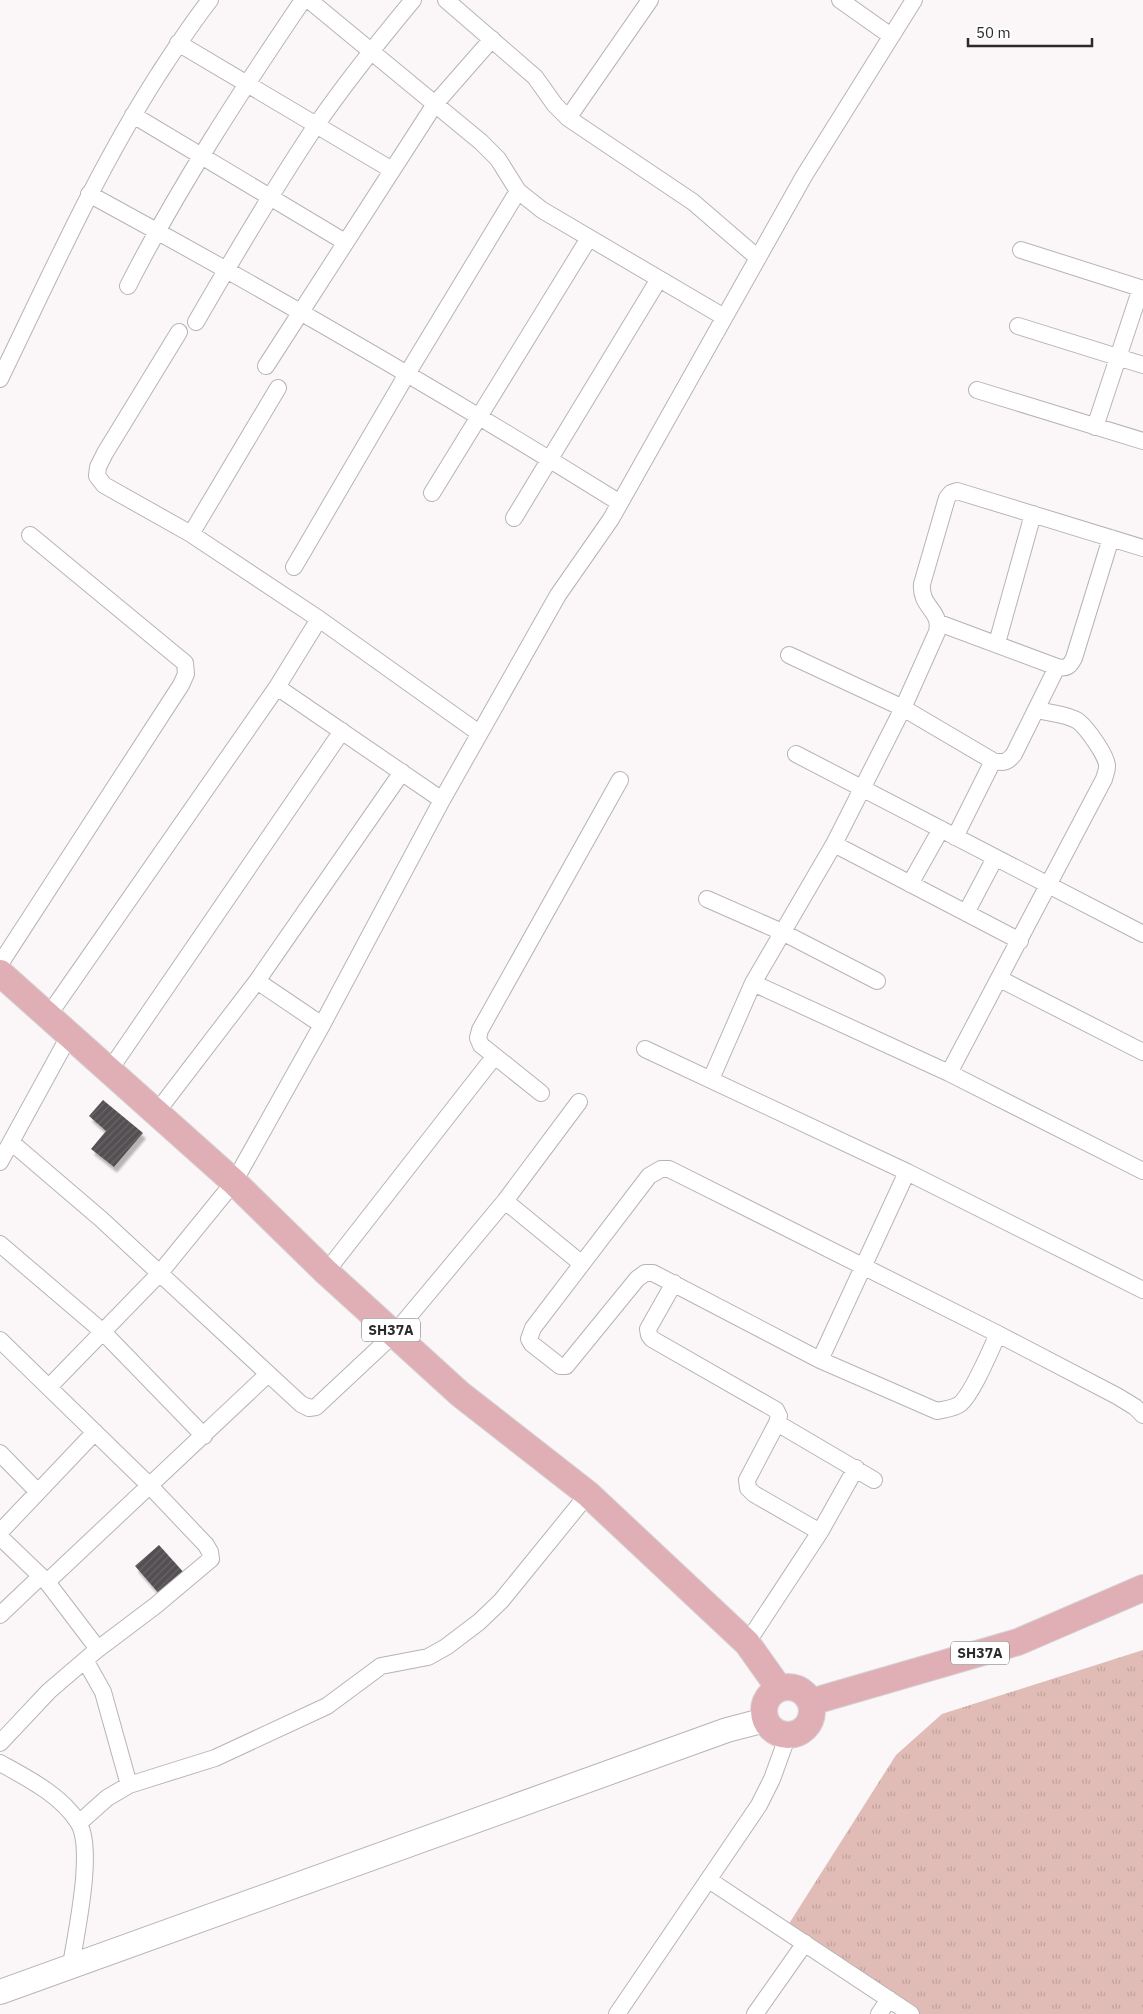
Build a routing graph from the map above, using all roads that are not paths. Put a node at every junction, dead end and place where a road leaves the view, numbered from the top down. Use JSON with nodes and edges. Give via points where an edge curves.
{"nodes":[{"id":1,"x":210,"y":0,"type":"edge"},
{"id":2,"x":303,"y":0,"type":"edge"},
{"id":3,"x":309,"y":0,"type":"edge"},
{"id":4,"x":413,"y":0,"type":"edge"},
{"id":5,"x":446,"y":0,"type":"edge"},
{"id":6,"x":650,"y":0,"type":"edge"},
{"id":7,"x":840,"y":0,"type":"edge"},
{"id":8,"x":914,"y":0,"type":"edge"},
{"id":9,"x":891,"y":36,"type":"junction"},
{"id":10,"x":492,"y":39,"type":"junction"},
{"id":11,"x":178,"y":44,"type":"junction"},
{"id":12,"x":371,"y":51,"type":"junction"},
{"id":13,"x":246,"y":84,"type":"junction"},
{"id":14,"x":434,"y":104,"type":"junction"},
{"id":15,"x":133,"y":115,"type":"junction"},
{"id":16,"x":568,"y":118,"type":"junction"},
{"id":17,"x":316,"y":125,"type":"junction"},
{"id":18,"x":201,"y":156,"type":"junction"},
{"id":19,"x":392,"y":170,"type":"junction"},
{"id":20,"x":518,"y":191,"type":"junction"},
{"id":21,"x":89,"y":194,"type":"junction"},
{"id":22,"x":269,"y":197,"type":"junction"},
{"id":23,"x":156,"y":230,"type":"junction"},
{"id":24,"x":589,"y":238,"type":"junction"},
{"id":25,"x":345,"y":242,"type":"junction"},
{"id":26,"x":1021,"y":250,"type":"dead end"},
{"id":27,"x":758,"y":258,"type":"junction"},
{"id":28,"x":226,"y":268,"type":"junction"},
{"id":29,"x":659,"y":279,"type":"junction"},
{"id":30,"x":128,"y":286,"type":"dead end"},
{"id":31,"x":1142,"y":289,"type":"edge"},
{"id":32,"x":300,"y":312,"type":"junction"},
{"id":33,"x":724,"y":318,"type":"junction"},
{"id":34,"x":196,"y":322,"type":"dead end"},
{"id":35,"x":1018,"y":326,"type":"dead end"},
{"id":36,"x":179,"y":332,"type":"dead end"},
{"id":37,"x":1118,"y":358,"type":"junction"},
{"id":38,"x":1143,"y":365,"type":"edge"},
{"id":39,"x":266,"y":366,"type":"dead end"},
{"id":40,"x":407,"y":374,"type":"junction"},
{"id":41,"x":0,"y":379,"type":"edge"},
{"id":42,"x":278,"y":388,"type":"dead end"},
{"id":43,"x":977,"y":390,"type":"dead end"},
{"id":44,"x":479,"y":417,"type":"junction"},
{"id":45,"x":1096,"y":427,"type":"junction"},
{"id":46,"x":1143,"y":441,"type":"edge"},
{"id":47,"x":550,"y":459,"type":"junction"},
{"id":48,"x":432,"y":493,"type":"dead end"},
{"id":49,"x":620,"y":503,"type":"junction"},
{"id":50,"x":1033,"y":514,"type":"junction"},
{"id":51,"x":514,"y":518,"type":"dead end"},
{"id":52,"x":191,"y":534,"type":"junction"},
{"id":53,"x":30,"y":535,"type":"dead end"},
{"id":54,"x":1111,"y":538,"type":"junction"},
{"id":55,"x":1143,"y":548,"type":"edge"},
{"id":56,"x":294,"y":567,"type":"dead end"},
{"id":57,"x":319,"y":619,"type":"junction"},
{"id":58,"x":939,"y":623,"type":"junction"},
{"id":59,"x":997,"y":643,"type":"junction"},
{"id":60,"x":789,"y":655,"type":"dead end"},
{"id":61,"x":1057,"y":667,"type":"junction"},
{"id":62,"x":277,"y":687,"type":"junction"},
{"id":63,"x":903,"y":708,"type":"junction"},
{"id":64,"x":1036,"y":710,"type":"junction"},
{"id":65,"x":342,"y":731,"type":"junction"},
{"id":66,"x":480,"y":733,"type":"junction"},
{"id":67,"x":796,"y":754,"type":"dead end"},
{"id":68,"x":993,"y":761,"type":"junction"},
{"id":69,"x":402,"y":772,"type":"junction"},
{"id":70,"x":620,"y":780,"type":"dead end"},
{"id":71,"x":862,"y":789,"type":"junction"},
{"id":72,"x":442,"y":800,"type":"junction"},
{"id":73,"x":948,"y":833,"type":"junction"},
{"id":74,"x":834,"y":844,"type":"junction"},
{"id":75,"x":995,"y":858,"type":"junction"},
{"id":76,"x":910,"y":884,"type":"junction"},
{"id":77,"x":1048,"y":886,"type":"junction"},
{"id":78,"x":707,"y":899,"type":"dead end"},
{"id":79,"x":966,"y":912,"type":"junction"},
{"id":80,"x":782,"y":932,"type":"junction"},
{"id":81,"x":1143,"y":934,"type":"edge"},
{"id":82,"x":1020,"y":940,"type":"junction"},
{"id":83,"x":0,"y":964,"type":"edge"},
{"id":84,"x":0,"y":973,"type":"edge"},
{"id":85,"x":1000,"y":979,"type":"junction"},
{"id":86,"x":878,"y":981,"type":"dead end"},
{"id":87,"x":257,"y":982,"type":"junction"},
{"id":88,"x":753,"y":983,"type":"junction"},
{"id":89,"x":48,"y":1016,"type":"junction"},
{"id":90,"x":322,"y":1025,"type":"junction"},
{"id":91,"x":69,"y":1036,"type":"junction"},
{"id":92,"x":645,"y":1049,"type":"dead end"},
{"id":93,"x":1143,"y":1052,"type":"edge"},
{"id":94,"x":494,"y":1057,"type":"junction"},
{"id":95,"x":109,"y":1072,"type":"junction"},
{"id":96,"x":949,"y":1073,"type":"junction"},
{"id":97,"x":710,"y":1079,"type":"junction"},
{"id":98,"x":541,"y":1093,"type":"dead end"},
{"id":99,"x":579,"y":1102,"type":"dead end"},
{"id":100,"x":156,"y":1114,"type":"junction"},
{"id":101,"x":11,"y":1142,"type":"junction"},
{"id":102,"x":0,"y":1162,"type":"edge"},
{"id":103,"x":1143,"y":1171,"type":"edge"},
{"id":104,"x":907,"y":1172,"type":"junction"},
{"id":105,"x":234,"y":1182,"type":"junction"},
{"id":106,"x":505,"y":1201,"type":"junction"},
{"id":107,"x":0,"y":1244,"type":"edge"},
{"id":108,"x":582,"y":1264,"type":"junction"},
{"id":109,"x":863,"y":1266,"type":"junction"},
{"id":110,"x":326,"y":1272,"type":"junction"},
{"id":111,"x":159,"y":1274,"type":"junction"},
{"id":112,"x":674,"y":1284,"type":"junction"},
{"id":113,"x":1143,"y":1290,"type":"edge"},
{"id":114,"x":102,"y":1332,"type":"junction"},
{"id":115,"x":394,"y":1334,"type":"junction"},
{"id":116,"x":998,"y":1334,"type":"junction"},
{"id":117,"x":0,"y":1340,"type":"edge"},
{"id":118,"x":820,"y":1360,"type":"junction"},
{"id":119,"x":268,"y":1374,"type":"junction"},
{"id":120,"x":49,"y":1387,"type":"junction"},
{"id":121,"x":1143,"y":1415,"type":"edge"},
{"id":122,"x":777,"y":1423,"type":"junction"},
{"id":123,"x":95,"y":1432,"type":"junction"},
{"id":124,"x":204,"y":1436,"type":"junction"},
{"id":125,"x":0,"y":1453,"type":"edge"},
{"id":126,"x":856,"y":1468,"type":"junction"},
{"id":127,"x":874,"y":1480,"type":"dead end"},
{"id":128,"x":150,"y":1486,"type":"junction"},
{"id":129,"x":38,"y":1492,"type":"junction"},
{"id":130,"x":588,"y":1494,"type":"junction"},
{"id":131,"x":0,"y":1532,"type":"edge"},
{"id":132,"x":820,"y":1532,"type":"junction"},
{"id":133,"x":0,"y":1537,"type":"edge"},
{"id":134,"x":44,"y":1579,"type":"junction"},
{"id":135,"x":1143,"y":1588,"type":"edge"},
{"id":136,"x":0,"y":1615,"type":"edge"},
{"id":137,"x":747,"y":1643,"type":"junction"},
{"id":138,"x":98,"y":1649,"type":"junction"},
{"id":139,"x":85,"y":1660,"type":"junction"},
{"id":140,"x":779,"y":1688,"type":"junction"},
{"id":141,"x":811,"y":1702,"type":"junction"},
{"id":142,"x":765,"y":1720,"type":"junction"},
{"id":143,"x":788,"y":1735,"type":"junction"},
{"id":144,"x":0,"y":1743,"type":"edge"},
{"id":145,"x":0,"y":1763,"type":"edge"},
{"id":146,"x":128,"y":1785,"type":"junction"},
{"id":147,"x":79,"y":1823,"type":"junction"},
{"id":148,"x":708,"y":1880,"type":"junction"},
{"id":149,"x":805,"y":1943,"type":"junction"},
{"id":150,"x":71,"y":1965,"type":"junction"},
{"id":151,"x":0,"y":1992,"type":"edge"},
{"id":152,"x":889,"y":1999,"type":"junction"},
{"id":153,"x":616,"y":2014,"type":"edge"},
{"id":154,"x":755,"y":2014,"type":"edge"},
{"id":155,"x":879,"y":2014,"type":"edge"},
{"id":156,"x":911,"y":2014,"type":"edge"}],
"edges":[{"from":1,"to":11,"type":"street"},
{"from":2,"to":13,"type":"street"},
{"from":3,"to":12,"type":"street"},
{"from":4,"to":12,"type":"street"},
{"from":5,"to":10,"type":"street"},
{"from":6,"to":16,"type":"street"},
{"from":7,"to":9,"type":"street"},
{"from":8,"to":9,"type":"street"},
{"from":9,"to":27,"type":"street","via":[[804,176]]},
{"from":10,"to":14,"type":"street"},
{"from":10,"to":16,"type":"street","via":[[535,77]]},
{"from":11,"to":13,"type":"street"},
{"from":11,"to":15,"type":"street"},
{"from":12,"to":14,"type":"street"},
{"from":12,"to":17,"type":"street"},
{"from":13,"to":17,"type":"street"},
{"from":13,"to":18,"type":"street"},
{"from":14,"to":19,"type":"street"},
{"from":14,"to":20,"type":"street","via":[[498,159]]},
{"from":15,"to":18,"type":"street"},
{"from":15,"to":21,"type":"street"},
{"from":16,"to":27,"type":"street","via":[[693,202]]},
{"from":17,"to":19,"type":"street"},
{"from":17,"to":22,"type":"street"},
{"from":18,"to":22,"type":"street"},
{"from":18,"to":23,"type":"street"},
{"from":19,"to":25,"type":"street"},
{"from":20,"to":24,"type":"street","via":[[542,210]]},
{"from":20,"to":40,"type":"street"},
{"from":21,"to":23,"type":"street"},
{"from":21,"to":41,"type":"street"},
{"from":22,"to":25,"type":"street"},
{"from":22,"to":28,"type":"street"},
{"from":23,"to":28,"type":"street"},
{"from":23,"to":30,"type":"street"},
{"from":24,"to":29,"type":"street"},
{"from":24,"to":44,"type":"street"},
{"from":25,"to":32,"type":"street"},
{"from":26,"to":31,"type":"street"},
{"from":27,"to":33,"type":"street"},
{"from":28,"to":32,"type":"street"},
{"from":28,"to":34,"type":"street"},
{"from":29,"to":33,"type":"street"},
{"from":29,"to":47,"type":"street"},
{"from":31,"to":37,"type":"street"},
{"from":32,"to":39,"type":"street"},
{"from":32,"to":40,"type":"street"},
{"from":33,"to":49,"type":"street"},
{"from":35,"to":37,"type":"street"},
{"from":36,"to":52,"type":"street","via":[[105,453],[96,476],[104,485]]},
{"from":37,"to":38,"type":"street"},
{"from":37,"to":45,"type":"street"},
{"from":40,"to":44,"type":"street"},
{"from":40,"to":56,"type":"street"},
{"from":42,"to":52,"type":"street"},
{"from":43,"to":45,"type":"street"},
{"from":44,"to":47,"type":"street"},
{"from":44,"to":48,"type":"street"},
{"from":45,"to":46,"type":"street"},
{"from":47,"to":49,"type":"street"},
{"from":47,"to":51,"type":"street"},
{"from":49,"to":66,"type":"street","via":[[558,595]]},
{"from":50,"to":54,"type":"street"},
{"from":50,"to":58,"type":"street","via":[[957,491],[950,493],[921,593]]},
{"from":50,"to":59,"type":"street"},
{"from":52,"to":57,"type":"street"},
{"from":53,"to":83,"type":"street","via":[[185,663],[186,674]]},
{"from":54,"to":55,"type":"street"},
{"from":54,"to":61,"type":"street","via":[[1074,658],[1071,665]]},
{"from":57,"to":62,"type":"street"},
{"from":57,"to":66,"type":"street"},
{"from":58,"to":59,"type":"street"},
{"from":58,"to":63,"type":"street"},
{"from":59,"to":61,"type":"street"},
{"from":60,"to":63,"type":"street"},
{"from":61,"to":64,"type":"street"},
{"from":62,"to":65,"type":"street"},
{"from":62,"to":89,"type":"street"},
{"from":63,"to":68,"type":"street"},
{"from":63,"to":71,"type":"street"},
{"from":64,"to":68,"type":"street","via":[[1009,761]]},
{"from":64,"to":77,"type":"street","via":[[1078,722],[1100,747],[1108,767]]},
{"from":65,"to":69,"type":"street"},
{"from":65,"to":95,"type":"street"},
{"from":66,"to":72,"type":"street"},
{"from":67,"to":71,"type":"street"},
{"from":68,"to":73,"type":"street"},
{"from":69,"to":72,"type":"street"},
{"from":69,"to":87,"type":"street"},
{"from":70,"to":94,"type":"street","via":[[480,1030],[478,1038],[481,1045]]},
{"from":71,"to":73,"type":"street"},
{"from":71,"to":74,"type":"street"},
{"from":72,"to":90,"type":"street"},
{"from":73,"to":75,"type":"street"},
{"from":73,"to":76,"type":"street"},
{"from":74,"to":76,"type":"street"},
{"from":74,"to":80,"type":"street"},
{"from":75,"to":77,"type":"street"},
{"from":75,"to":79,"type":"street"},
{"from":76,"to":79,"type":"street"},
{"from":77,"to":81,"type":"street"},
{"from":77,"to":82,"type":"street"},
{"from":78,"to":80,"type":"street"},
{"from":79,"to":82,"type":"street"},
{"from":80,"to":86,"type":"street"},
{"from":80,"to":88,"type":"street"},
{"from":82,"to":85,"type":"street"},
{"from":84,"to":89,"type":"main road","number":"SH37A"},
{"from":85,"to":93,"type":"street"},
{"from":85,"to":96,"type":"street"},
{"from":87,"to":90,"type":"street"},
{"from":87,"to":100,"type":"street"},
{"from":88,"to":96,"type":"street"},
{"from":88,"to":97,"type":"street"},
{"from":89,"to":91,"type":"main road","number":"SH37A"},
{"from":90,"to":105,"type":"street"},
{"from":91,"to":95,"type":"main road","number":"SH37A"},
{"from":91,"to":101,"type":"street"},
{"from":92,"to":97,"type":"street"},
{"from":94,"to":98,"type":"street"},
{"from":94,"to":110,"type":"street"},
{"from":95,"to":100,"type":"main road","number":"SH37A"},
{"from":96,"to":103,"type":"street"},
{"from":97,"to":104,"type":"street"},
{"from":99,"to":106,"type":"street"},
{"from":100,"to":105,"type":"main road","number":"SH37A"},
{"from":101,"to":102,"type":"street"},
{"from":101,"to":111,"type":"street"},
{"from":104,"to":109,"type":"street"},
{"from":104,"to":113,"type":"street"},
{"from":105,"to":110,"type":"main road","number":"SH37A"},
{"from":105,"to":111,"type":"street"},
{"from":106,"to":108,"type":"street"},
{"from":106,"to":115,"type":"street"},
{"from":107,"to":114,"type":"street"},
{"from":108,"to":109,"type":"street","via":[[650,1176],[661,1169],[669,1169]]},
{"from":108,"to":112,"type":"street","via":[[530,1333],[532,1344],[560,1366],[570,1362],[645,1273],[653,1273]]},
{"from":109,"to":116,"type":"street"},
{"from":109,"to":118,"type":"street"},
{"from":110,"to":115,"type":"main road","number":"SH37A"},
{"from":111,"to":114,"type":"street"},
{"from":111,"to":119,"type":"street"},
{"from":112,"to":118,"type":"street"},
{"from":112,"to":122,"type":"street","via":[[648,1329],[649,1335],[776,1410],[779,1416]]},
{"from":114,"to":120,"type":"street"},
{"from":114,"to":124,"type":"street"},
{"from":115,"to":119,"type":"street","via":[[316,1407],[300,1404]]},
{"from":115,"to":130,"type":"main road","number":"SH37A","via":[[460,1394]]},
{"from":116,"to":118,"type":"street","via":[[970,1391],[961,1403],[944,1410],[937,1411]]},
{"from":116,"to":121,"type":"street","via":[[1117,1396]]},
{"from":117,"to":120,"type":"street"},
{"from":119,"to":124,"type":"street"},
{"from":120,"to":123,"type":"street"},
{"from":122,"to":126,"type":"street"},
{"from":122,"to":132,"type":"street","via":[[747,1480],[748,1488]]},
{"from":123,"to":128,"type":"street"},
{"from":123,"to":129,"type":"street"},
{"from":124,"to":128,"type":"street"},
{"from":125,"to":129,"type":"street"},
{"from":126,"to":127,"type":"street"},
{"from":126,"to":132,"type":"street"},
{"from":128,"to":134,"type":"street"},
{"from":128,"to":138,"type":"street","via":[[206,1545],[210,1559]]},
{"from":129,"to":131,"type":"street"},
{"from":130,"to":137,"type":"main road","number":"SH37A"},
{"from":130,"to":146,"type":"street","via":[[501,1600],[446,1647],[428,1657],[381,1666],[327,1706],[215,1758]]},
{"from":132,"to":137,"type":"street"},
{"from":133,"to":134,"type":"street"},
{"from":134,"to":136,"type":"street"},
{"from":134,"to":138,"type":"street"},
{"from":135,"to":141,"type":"main road","number":"SH37A","via":[[1018,1642]]},
{"from":137,"to":140,"type":"main road","number":"SH37A"},
{"from":138,"to":139,"type":"street"},
{"from":139,"to":144,"type":"street","via":[[48,1692]]},
{"from":139,"to":146,"type":"street","via":[[103,1692]]},
{"from":140,"to":141,"type":"main road","via":[[798,1688]]},
{"from":140,"to":142,"type":"main road","via":[[766,1701]]},
{"from":141,"to":143,"type":"main road","via":[[813,1711],[806,1728]]},
{"from":142,"to":143,"type":"main road","via":[[778,1733]]},
{"from":142,"to":150,"type":"main road","via":[[727,1730]]},
{"from":143,"to":148,"type":"street","via":[[760,1805]]},
{"from":145,"to":147,"type":"street","via":[[62,1803]]},
{"from":146,"to":147,"type":"street","via":[[107,1798]]},
{"from":147,"to":150,"type":"street","via":[[86,1860]]},
{"from":148,"to":149,"type":"street"},
{"from":148,"to":153,"type":"street"},
{"from":149,"to":152,"type":"street"},
{"from":149,"to":154,"type":"street"},
{"from":150,"to":151,"type":"main road"},
{"from":152,"to":155,"type":"street"},
{"from":152,"to":156,"type":"street"}]}
